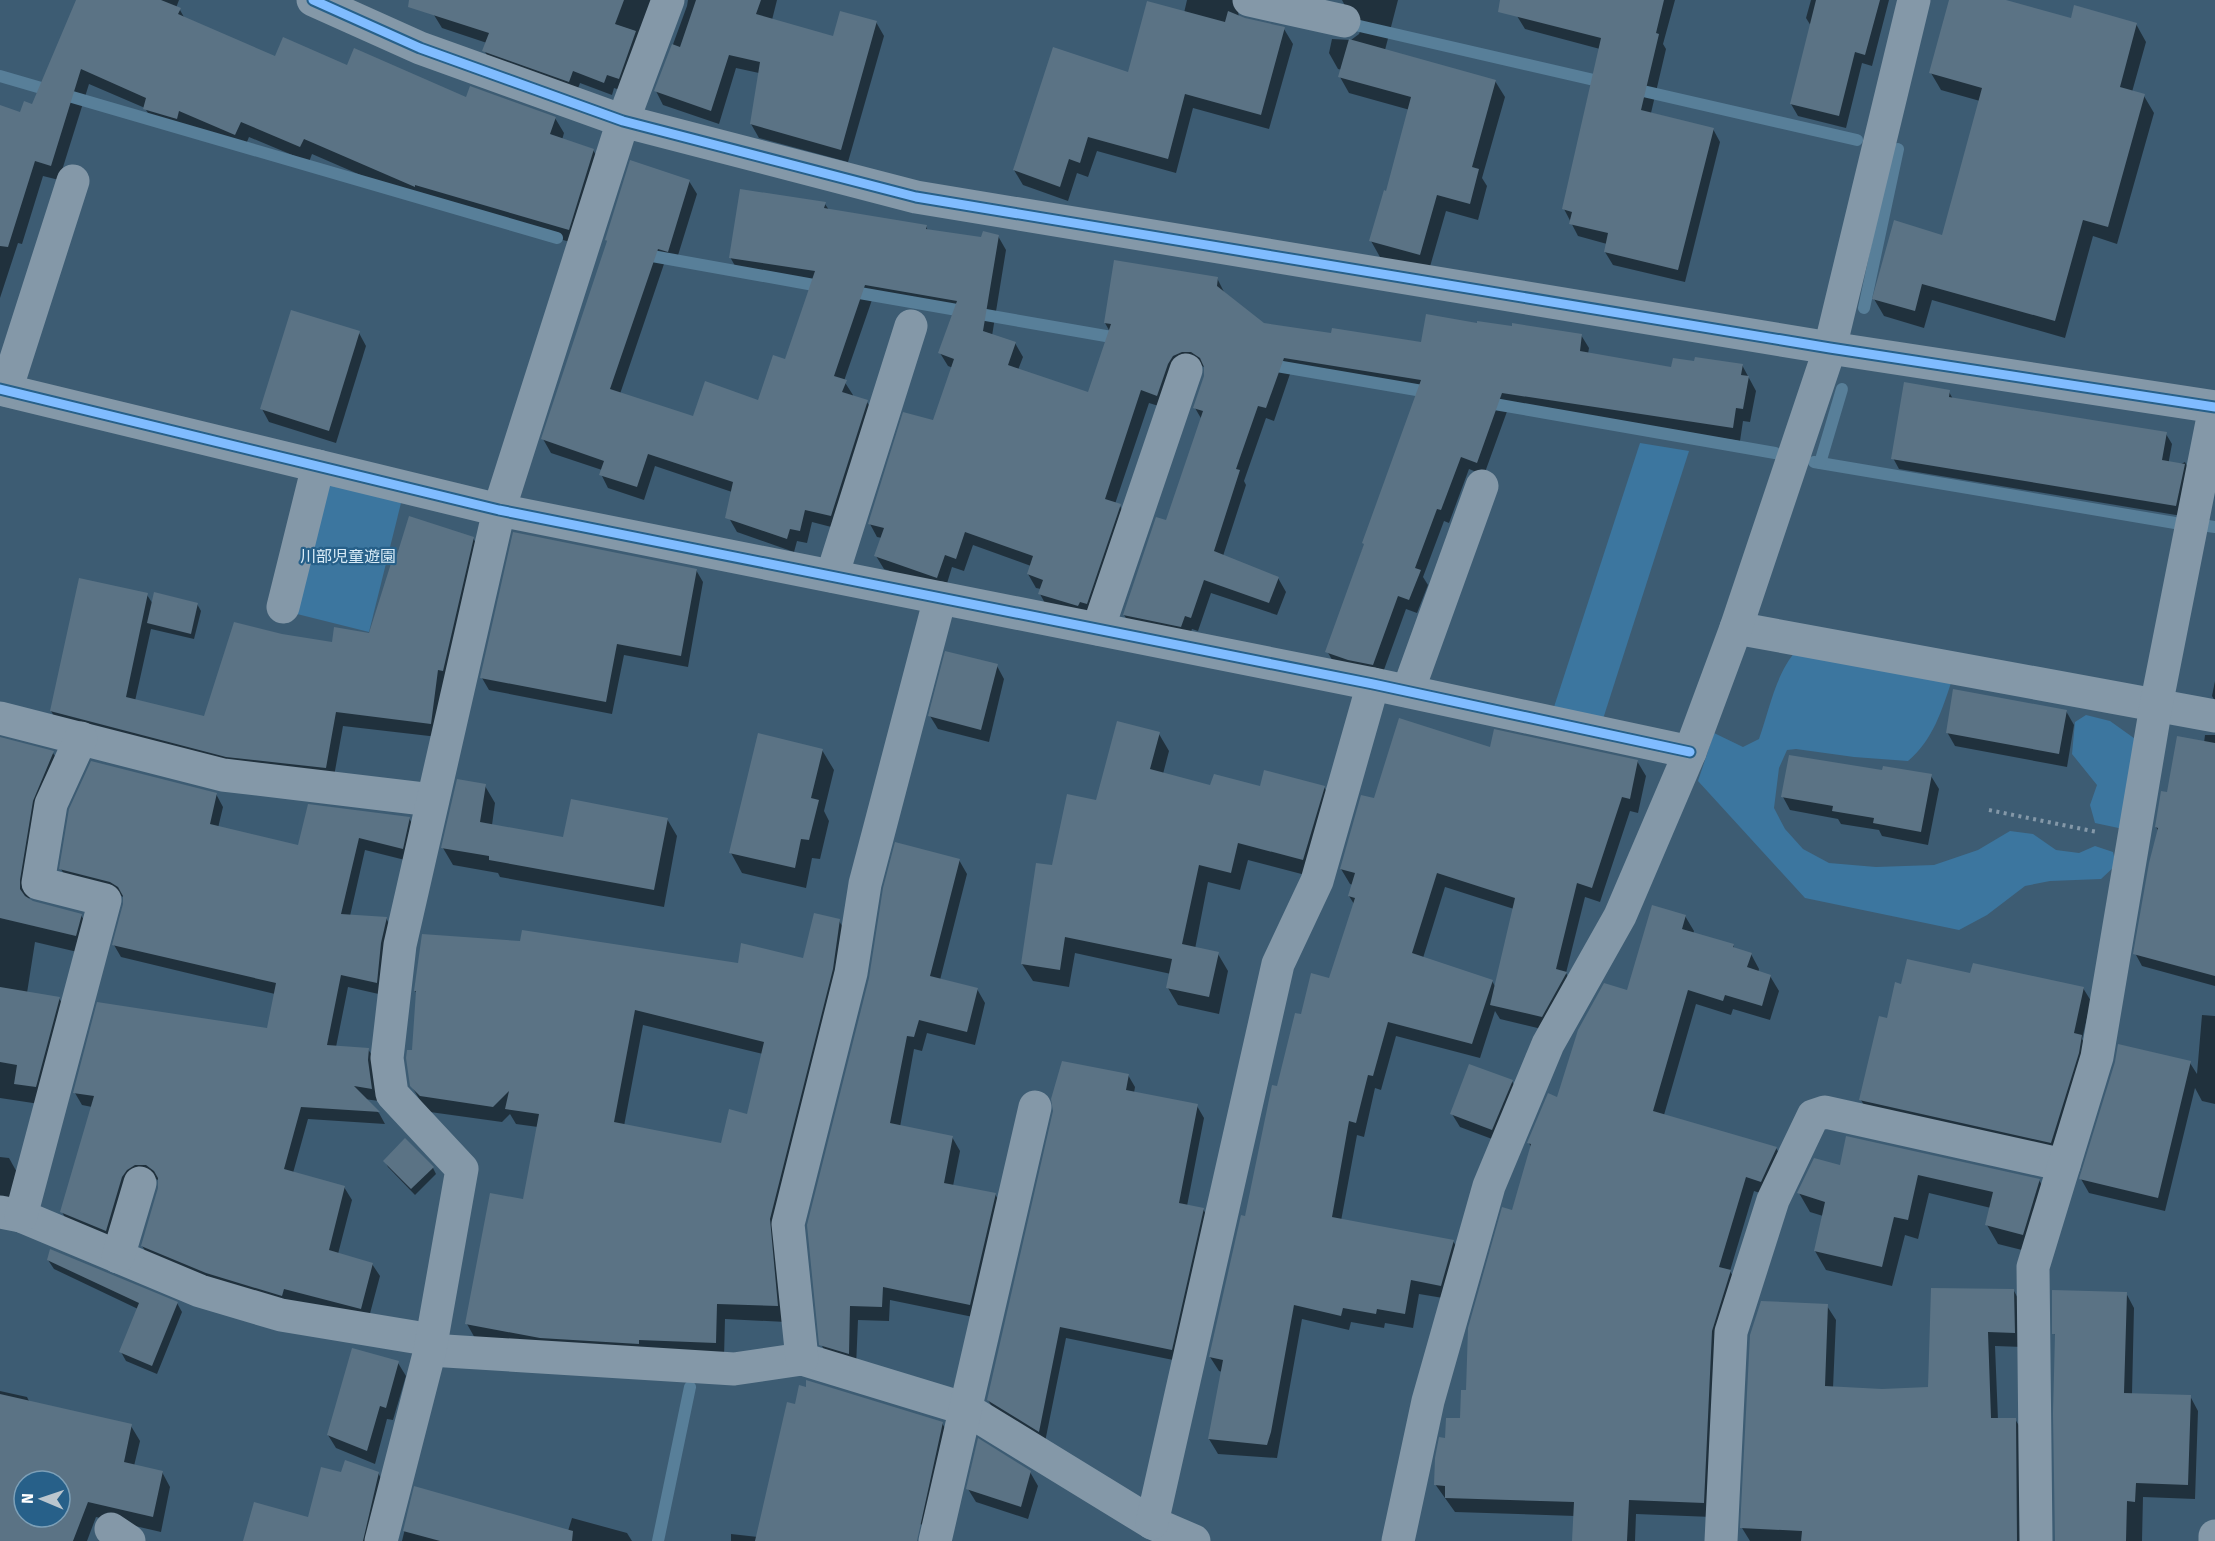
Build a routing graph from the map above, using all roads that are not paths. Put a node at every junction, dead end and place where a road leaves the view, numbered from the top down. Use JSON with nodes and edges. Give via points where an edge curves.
{"nodes":[{"id":1,"x":313,"y":0,"type":"edge"},
{"id":2,"x":668,"y":0,"type":"edge"},
{"id":3,"x":1249,"y":0,"type":"edge"},
{"id":4,"x":1914,"y":0,"type":"edge"},
{"id":5,"x":1344,"y":21,"type":"dead end"},
{"id":6,"x":623,"y":121,"type":"junction"},
{"id":7,"x":73,"y":180,"type":"dead end"},
{"id":8,"x":911,"y":326,"type":"dead end"},
{"id":9,"x":1830,"y":348,"type":"junction"},
{"id":10,"x":1186,"y":370,"type":"dead end"},
{"id":11,"x":3,"y":390,"type":"edge"},
{"id":12,"x":2215,"y":407,"type":"edge"},
{"id":13,"x":318,"y":466,"type":"junction"},
{"id":14,"x":1482,"y":486,"type":"dead end"},
{"id":15,"x":499,"y":510,"type":"junction"},
{"id":16,"x":832,"y":576,"type":"junction"},
{"id":17,"x":940,"y":598,"type":"junction"},
{"id":18,"x":283,"y":607,"type":"dead end"},
{"id":19,"x":1736,"y":628,"type":"junction"},
{"id":20,"x":1098,"y":629,"type":"junction"},
{"id":21,"x":1373,"y":684,"type":"junction"},
{"id":22,"x":1408,"y":691,"type":"junction"},
{"id":23,"x":2156,"y":706,"type":"junction"},
{"id":24,"x":2215,"y":716,"type":"edge"},
{"id":25,"x":0,"y":718,"type":"edge"},
{"id":26,"x":81,"y":738,"type":"junction"},
{"id":27,"x":1690,"y":752,"type":"junction"},
{"id":28,"x":432,"y":800,"type":"junction"},
{"id":29,"x":1035,"y":1107,"type":"dead end"},
{"id":30,"x":2064,"y":1165,"type":"junction"},
{"id":31,"x":140,"y":1184,"type":"dead end"},
{"id":32,"x":11,"y":1214,"type":"edge"},
{"id":33,"x":118,"y":1257,"type":"junction"},
{"id":34,"x":431,"y":1345,"type":"junction"},
{"id":35,"x":802,"y":1359,"type":"junction"},
{"id":36,"x":966,"y":1409,"type":"junction"},
{"id":37,"x":1153,"y":1530,"type":"edge"},
{"id":38,"x":2215,"y":1536,"type":"edge"},
{"id":39,"x":381,"y":1541,"type":"edge"},
{"id":40,"x":935,"y":1541,"type":"edge"},
{"id":41,"x":1194,"y":1541,"type":"edge"},
{"id":42,"x":1398,"y":1541,"type":"edge"},
{"id":43,"x":1722,"y":1541,"type":"edge"},
{"id":44,"x":2036,"y":1541,"type":"edge"},
{"id":45,"x":2215,"y":1541,"type":"edge"}],
"edges":[{"from":1,"to":6,"type":"street","via":[[420,48]]},
{"from":2,"to":6,"type":"street"},
{"from":3,"to":5,"type":"street"},
{"from":4,"to":9,"type":"street"},
{"from":6,"to":9,"type":"street","via":[[916,197]]},
{"from":6,"to":15,"type":"street"},
{"from":7,"to":11,"type":"street"},
{"from":8,"to":16,"type":"street"},
{"from":9,"to":12,"type":"street"},
{"from":9,"to":19,"type":"street"},
{"from":10,"to":20,"type":"street"},
{"from":11,"to":13,"type":"street"},
{"from":12,"to":23,"type":"street"},
{"from":13,"to":15,"type":"street"},
{"from":13,"to":18,"type":"street"},
{"from":14,"to":22,"type":"street"},
{"from":15,"to":16,"type":"street"},
{"from":15,"to":28,"type":"street"},
{"from":16,"to":17,"type":"street"},
{"from":17,"to":20,"type":"street"},
{"from":17,"to":35,"type":"street","via":[[865,884],[851,973],[788,1224]]},
{"from":19,"to":23,"type":"street"},
{"from":19,"to":27,"type":"street"},
{"from":20,"to":21,"type":"street"},
{"from":21,"to":22,"type":"street"},
{"from":21,"to":37,"type":"street","via":[[1317,881],[1278,964]]},
{"from":22,"to":27,"type":"street"},
{"from":23,"to":24,"type":"street"},
{"from":23,"to":30,"type":"street","via":[[2097,1058]]},
{"from":25,"to":26,"type":"street"},
{"from":26,"to":28,"type":"street","via":[[223,775]]},
{"from":26,"to":32,"type":"street","via":[[51,804],[38,883],[105,900]]},
{"from":27,"to":42,"type":"street","via":[[1620,916],[1548,1044],[1489,1186],[1428,1401]]},
{"from":28,"to":34,"type":"street","via":[[400,945],[387,1058],[392,1094],[462,1169]]},
{"from":29,"to":36,"type":"street"},
{"from":30,"to":43,"type":"street","via":[[1825,1112],[1813,1116],[1773,1200],[1731,1332]]},
{"from":30,"to":44,"type":"street","via":[[2033,1267]]},
{"from":31,"to":33,"type":"street"},
{"from":32,"to":33,"type":"street"},
{"from":33,"to":34,"type":"street","via":[[200,1290],[281,1315]]},
{"from":34,"to":35,"type":"street","via":[[734,1369]]},
{"from":34,"to":39,"type":"street"},
{"from":35,"to":36,"type":"street"},
{"from":36,"to":37,"type":"street"},
{"from":36,"to":40,"type":"street"},
{"from":37,"to":41,"type":"street"},
{"from":38,"to":45,"type":"street"}]}
